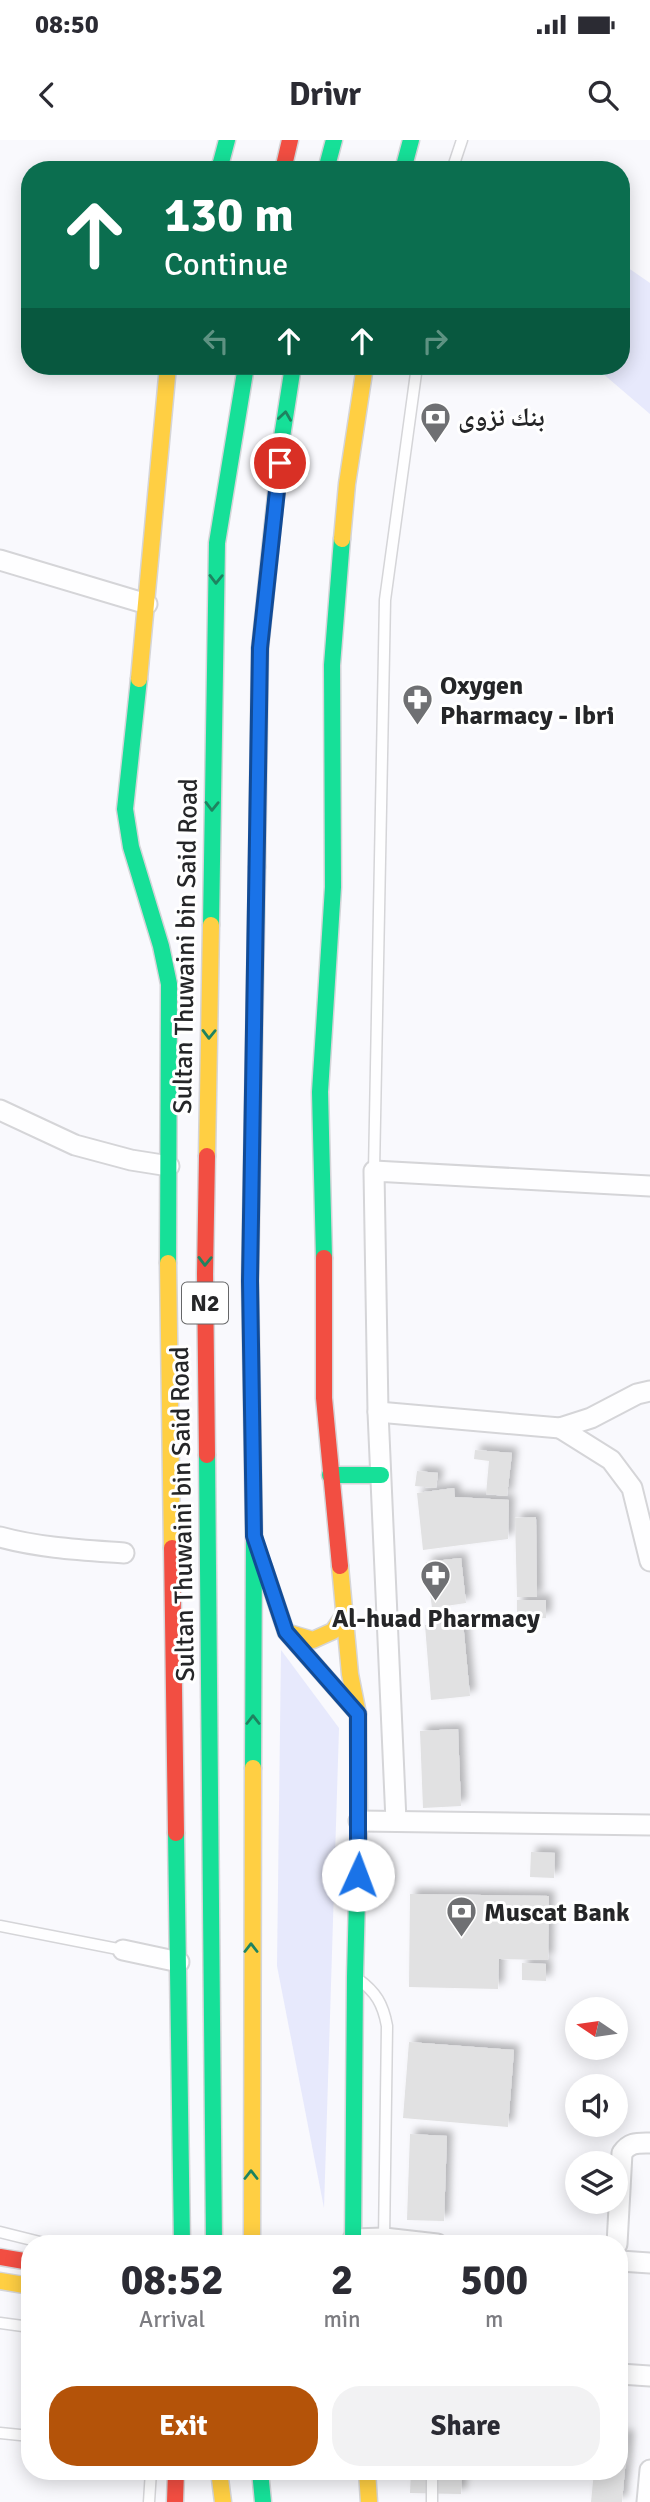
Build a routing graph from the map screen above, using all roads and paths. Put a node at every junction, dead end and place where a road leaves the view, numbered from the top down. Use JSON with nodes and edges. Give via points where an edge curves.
{"nodes":[{"id":1,"x":227,"y":140,"type":"edge"},
{"id":2,"x":290,"y":140,"type":"edge"},
{"id":3,"x":334,"y":140,"type":"edge"},
{"id":4,"x":411,"y":140,"type":"edge"},
{"id":5,"x":462,"y":140,"type":"edge"},
{"id":6,"x":222,"y":161,"type":"edge"},
{"id":7,"x":285,"y":161,"type":"edge"},
{"id":8,"x":328,"y":161,"type":"edge"},
{"id":9,"x":405,"y":161,"type":"edge"},
{"id":10,"x":455,"y":161,"type":"edge"},
{"id":11,"x":167,"y":375,"type":"edge"},
{"id":12,"x":244,"y":375,"type":"edge"},
{"id":13,"x":292,"y":375,"type":"edge"},
{"id":14,"x":364,"y":375,"type":"edge"},
{"id":15,"x":416,"y":375,"type":"edge"},
{"id":16,"x":223,"y":410,"type":"dead end"},
{"id":17,"x":216,"y":543,"type":"junction"},
{"id":18,"x":0,"y":560,"type":"edge"},
{"id":19,"x":147,"y":604,"type":"junction"},
{"id":20,"x":0,"y":1110,"type":"edge"},
{"id":21,"x":169,"y":1166,"type":"junction"},
{"id":22,"x":374,"y":1171,"type":"junction"},
{"id":23,"x":650,"y":1186,"type":"edge"},
{"id":24,"x":650,"y":1391,"type":"edge"},
{"id":25,"x":378,"y":1412,"type":"junction"},
{"id":26,"x":560,"y":1428,"type":"junction"},
{"id":27,"x":330,"y":1475,"type":"junction"},
{"id":28,"x":381,"y":1475,"type":"junction"},
{"id":29,"x":254,"y":1536,"type":"junction"},
{"id":30,"x":0,"y":1537,"type":"edge"},
{"id":31,"x":124,"y":1553,"type":"dead end"},
{"id":32,"x":650,"y":1560,"type":"edge"},
{"id":33,"x":344,"y":1615,"type":"junction"},
{"id":34,"x":286,"y":1632,"type":"junction"},
{"id":35,"x":358,"y":1714,"type":"junction"},
{"id":36,"x":359,"y":1821,"type":"junction"},
{"id":37,"x":396,"y":1821,"type":"junction"},
{"id":38,"x":650,"y":1825,"type":"edge"},
{"id":39,"x":0,"y":1926,"type":"edge"},
{"id":40,"x":123,"y":1950,"type":"joint"},
{"id":41,"x":179,"y":1962,"type":"junction"},
{"id":42,"x":355,"y":1976,"type":"junction"},
{"id":43,"x":650,"y":2143,"type":"edge"},
{"id":44,"x":182,"y":2194,"type":"junction"},
{"id":45,"x":0,"y":2232,"type":"edge"},
{"id":46,"x":166,"y":2235,"type":"edge"},
{"id":47,"x":182,"y":2235,"type":"edge"},
{"id":48,"x":214,"y":2235,"type":"edge"},
{"id":49,"x":252,"y":2235,"type":"edge"},
{"id":50,"x":353,"y":2235,"type":"edge"},
{"id":51,"x":384,"y":2235,"type":"edge"},
{"id":52,"x":617,"y":2235,"type":"edge"},
{"id":53,"x":21,"y":2237,"type":"edge"},
{"id":54,"x":0,"y":2257,"type":"edge"},
{"id":55,"x":21,"y":2260,"type":"edge"},
{"id":56,"x":628,"y":2262,"type":"edge"},
{"id":57,"x":650,"y":2263,"type":"edge"},
{"id":58,"x":0,"y":2281,"type":"edge"},
{"id":59,"x":21,"y":2284,"type":"edge"},
{"id":60,"x":0,"y":2323,"type":"edge"},
{"id":61,"x":21,"y":2326,"type":"edge"},
{"id":62,"x":628,"y":2375,"type":"edge"},
{"id":63,"x":650,"y":2376,"type":"edge"},
{"id":64,"x":0,"y":2433,"type":"edge"},
{"id":65,"x":21,"y":2435,"type":"edge"},
{"id":66,"x":650,"y":2470,"type":"edge"},
{"id":67,"x":150,"y":2480,"type":"edge"},
{"id":68,"x":176,"y":2480,"type":"edge"},
{"id":69,"x":220,"y":2480,"type":"edge"},
{"id":70,"x":261,"y":2480,"type":"edge"},
{"id":71,"x":368,"y":2480,"type":"edge"},
{"id":72,"x":432,"y":2480,"type":"edge"},
{"id":73,"x":149,"y":2502,"type":"edge"},
{"id":74,"x":175,"y":2502,"type":"edge"},
{"id":75,"x":223,"y":2502,"type":"edge"},
{"id":76,"x":263,"y":2502,"type":"edge"},
{"id":77,"x":369,"y":2502,"type":"edge"},
{"id":78,"x":432,"y":2502,"type":"edge"},
{"id":79,"x":647,"y":2502,"type":"edge"}],
"edges":[{"from":1,"to":6,"type":"main road"},
{"from":2,"to":7,"type":"main road"},
{"from":3,"to":8,"type":"main road"},
{"from":4,"to":9,"type":"main road"},
{"from":5,"to":10,"type":"lane"},
{"from":11,"to":19,"type":"main road"},
{"from":12,"to":17,"type":"main road","name":"Sultan Thuwaini bin Said Road","number":"N2"},
{"from":29,"to":13,"type":"main road","number":"N2","one_way":true,"via":[[250,1281],[260,648]]},
{"from":14,"to":27,"type":"main road","via":[[347,484],[332,665],[333,887],[320,1092],[324,1398]]},
{"from":15,"to":22,"type":"lane","via":[[385,600]]},
{"from":16,"to":17,"type":"main road"},
{"from":17,"to":48,"type":"main road","name":"Sultan Thuwaini bin Said Road","number":"N2","one_way":true,"via":[[205,1274]]},
{"from":18,"to":19,"type":"street"},
{"from":19,"to":21,"type":"main road","via":[[125,809],[131,847],[168,973]]},
{"from":20,"to":21,"type":"street","via":[[75,1145]]},
{"from":21,"to":41,"type":"main road"},
{"from":22,"to":23,"type":"street"},
{"from":22,"to":25,"type":"street"},
{"from":24,"to":26,"type":"street"},
{"from":25,"to":26,"type":"street"},
{"from":25,"to":28,"type":"street"},
{"from":26,"to":32,"type":"street","via":[[611,1460],[632,1488]]},
{"from":27,"to":28,"type":"main road"},
{"from":27,"to":33,"type":"main road"},
{"from":28,"to":37,"type":"street"},
{"from":29,"to":34,"type":"main road"},
{"from":49,"to":29,"type":"main road","number":"N2","one_way":true},
{"from":30,"to":31,"type":"street"},
{"from":33,"to":34,"type":"main road","via":[[333,1631],[313,1640]]},
{"from":33,"to":35,"type":"main road"},
{"from":34,"to":35,"type":"main road"},
{"from":35,"to":36,"type":"main road"},
{"from":36,"to":37,"type":"street"},
{"from":36,"to":42,"type":"main road"},
{"from":37,"to":38,"type":"street"},
{"from":39,"to":40,"type":"lane"},
{"from":40,"to":41,"type":"street"},
{"from":41,"to":44,"type":"main road"},
{"from":42,"to":50,"type":"main road"},
{"from":42,"to":51,"type":"lane","via":[[372,1989],[383,2006],[387,2026]]},
{"from":43,"to":52,"type":"street","via":[[633,2143],[622,2153]]},
{"from":44,"to":46,"type":"main road"},
{"from":44,"to":47,"type":"main road"},
{"from":45,"to":53,"type":"lane"},
{"from":54,"to":55,"type":"main road"},
{"from":56,"to":57,"type":"street"},
{"from":58,"to":59,"type":"main road"},
{"from":60,"to":61,"type":"lane"},
{"from":62,"to":63,"type":"street"},
{"from":64,"to":65,"type":"lane"},
{"from":66,"to":79,"type":"street"},
{"from":67,"to":73,"type":"lane"},
{"from":68,"to":74,"type":"main road"},
{"from":69,"to":75,"type":"main road"},
{"from":70,"to":76,"type":"main road"},
{"from":71,"to":77,"type":"main road"},
{"from":72,"to":78,"type":"lane"}]}
